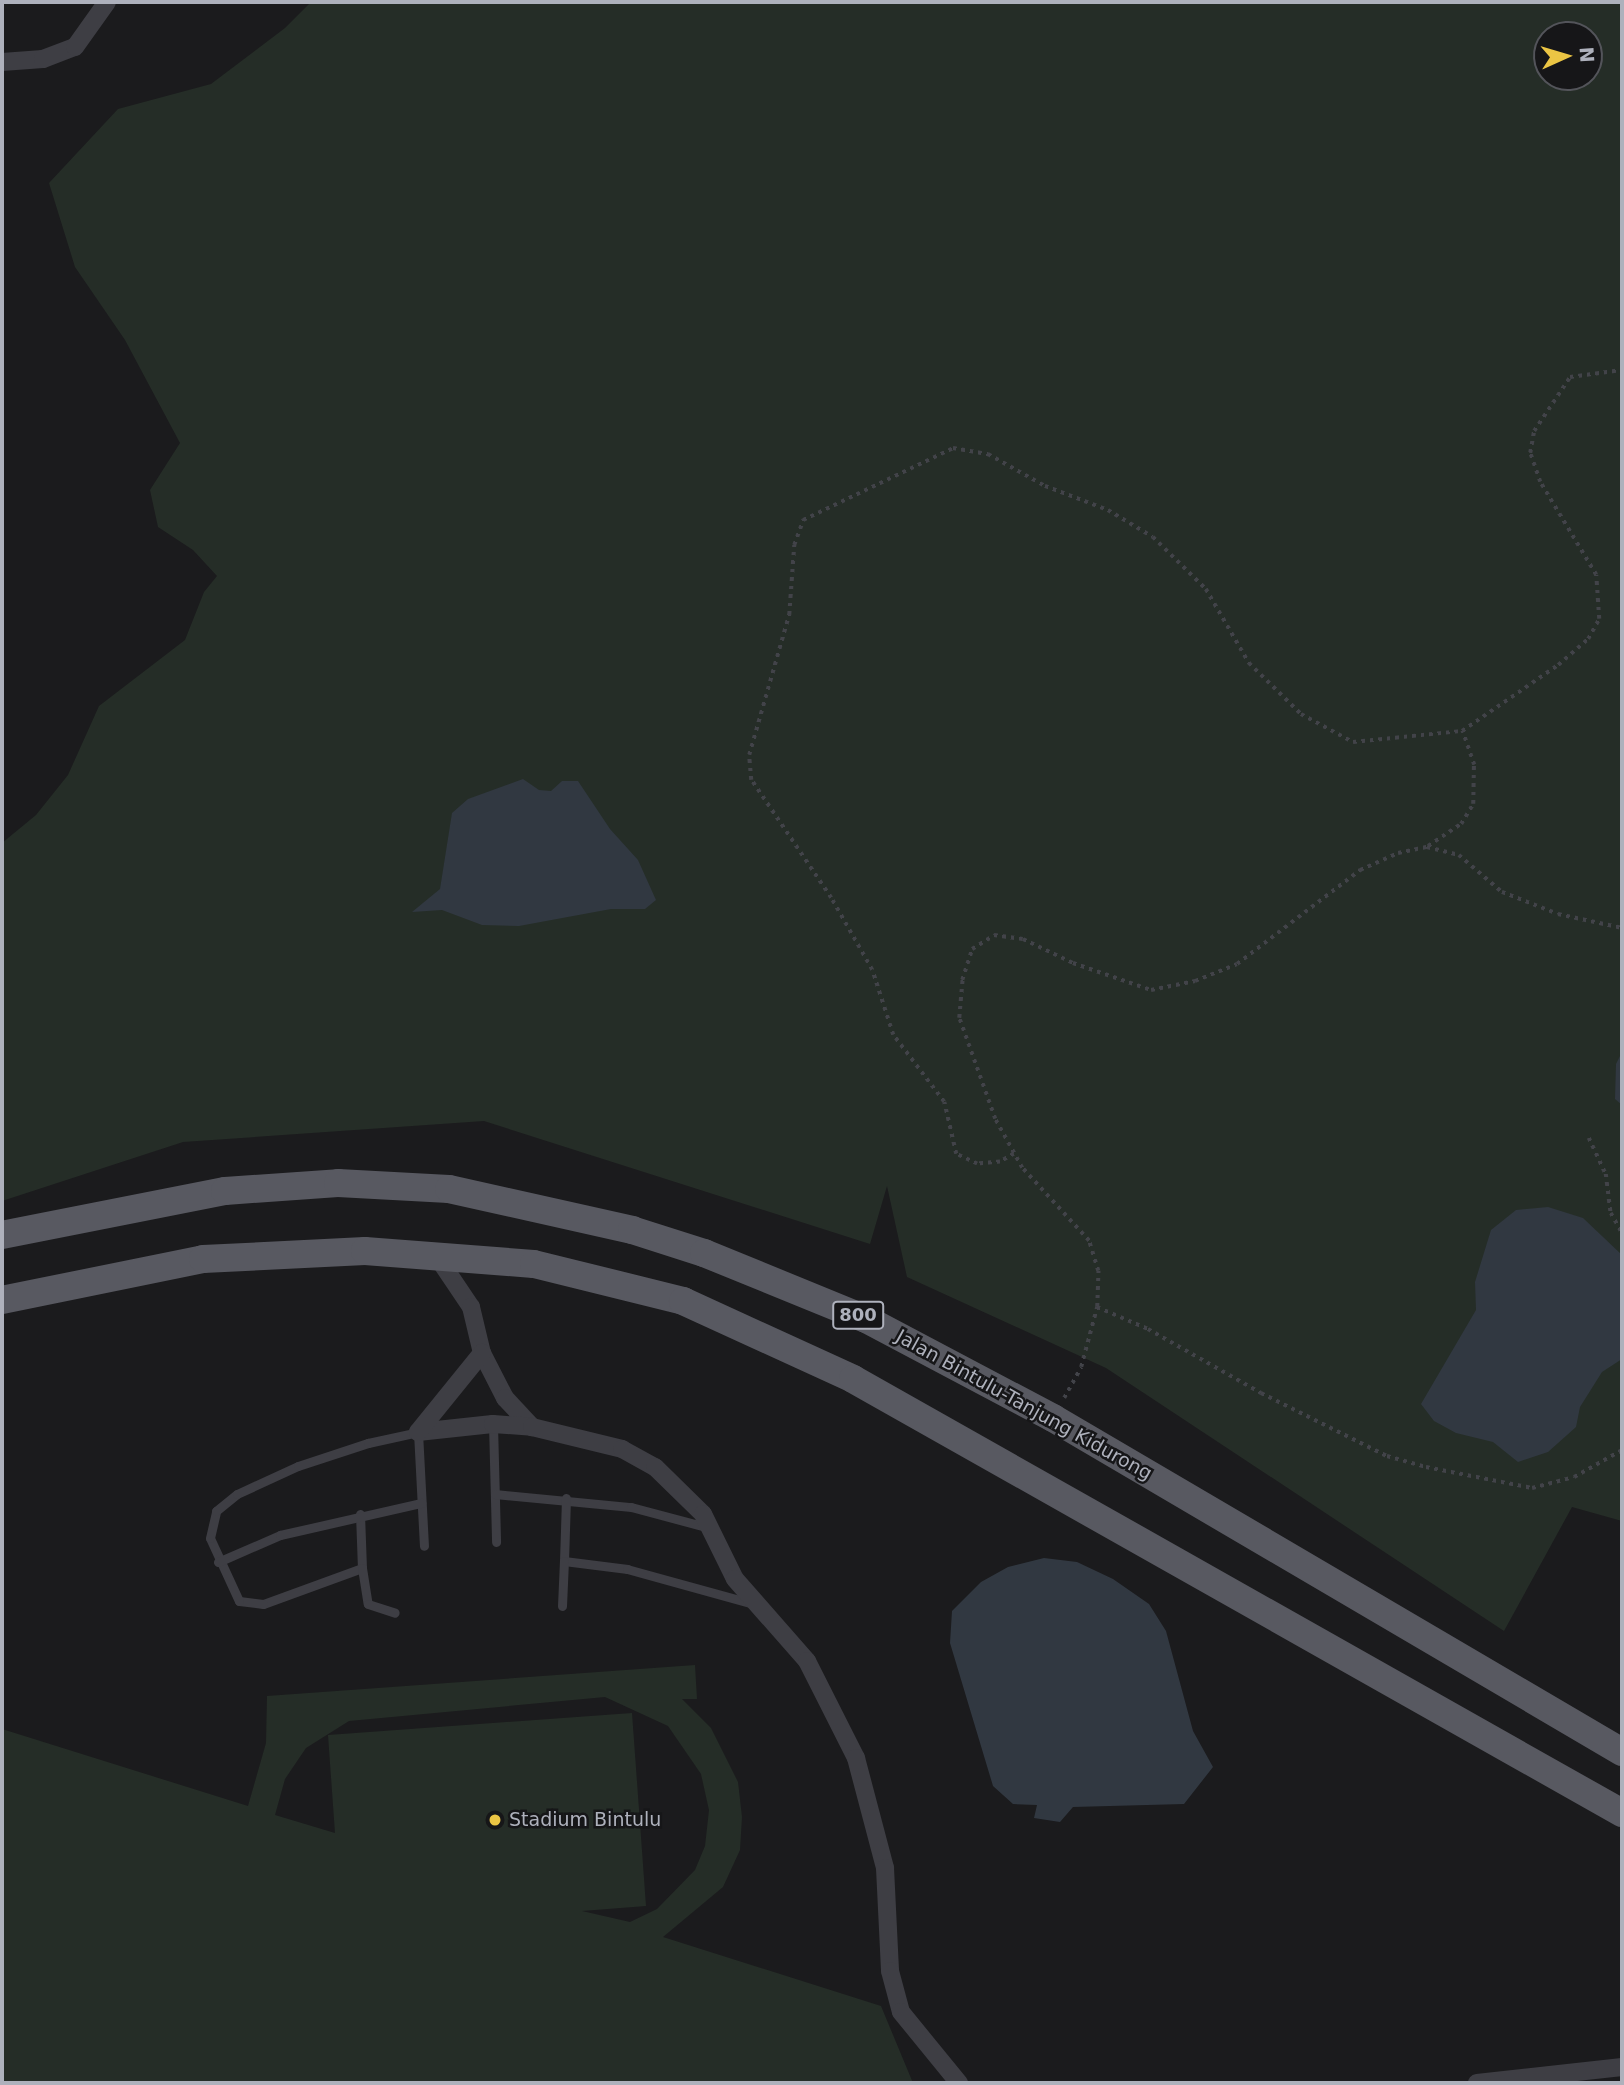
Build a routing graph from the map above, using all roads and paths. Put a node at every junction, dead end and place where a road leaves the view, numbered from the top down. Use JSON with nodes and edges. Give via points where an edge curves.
{"nodes":[{"id":1,"x":107,"y":2,"type":"edge"},
{"id":2,"x":6,"y":64,"type":"edge"},
{"id":3,"x":1622,"y":370,"type":"edge"},
{"id":4,"x":1462,"y":731,"type":"junction"},
{"id":5,"x":1427,"y":847,"type":"junction"},
{"id":6,"x":1622,"y":928,"type":"edge"},
{"id":7,"x":1588,"y":1138,"type":"dead end"},
{"id":8,"x":1014,"y":1154,"type":"junction"},
{"id":9,"x":1622,"y":1233,"type":"edge"},
{"id":10,"x":2,"y":1235,"type":"edge"},
{"id":11,"x":438,"y":1258,"type":"junction"},
{"id":12,"x":2,"y":1300,"type":"edge"},
{"id":13,"x":1097,"y":1307,"type":"junction"},
{"id":14,"x":482,"y":1353,"type":"junction"},
{"id":15,"x":1053,"y":1418,"type":"junction"},
{"id":16,"x":493,"y":1424,"type":"junction"},
{"id":17,"x":532,"y":1427,"type":"junction"},
{"id":18,"x":418,"y":1432,"type":"junction"},
{"id":19,"x":1622,"y":1450,"type":"edge"},
{"id":20,"x":495,"y":1494,"type":"junction"},
{"id":21,"x":566,"y":1498,"type":"junction"},
{"id":22,"x":421,"y":1503,"type":"junction"},
{"id":23,"x":360,"y":1514,"type":"junction"},
{"id":24,"x":713,"y":1529,"type":"junction"},
{"id":25,"x":496,"y":1542,"type":"dead end"},
{"id":26,"x":424,"y":1546,"type":"dead end"},
{"id":27,"x":564,"y":1561,"type":"junction"},
{"id":28,"x":218,"y":1562,"type":"junction"},
{"id":29,"x":362,"y":1568,"type":"junction"},
{"id":30,"x":754,"y":1604,"type":"junction"},
{"id":31,"x":562,"y":1606,"type":"dead end"},
{"id":32,"x":395,"y":1613,"type":"dead end"},
{"id":33,"x":1622,"y":1752,"type":"edge"},
{"id":34,"x":1622,"y":1813,"type":"edge"},
{"id":35,"x":1622,"y":2067,"type":"edge"},
{"id":36,"x":959,"y":2083,"type":"edge"},
{"id":37,"x":1477,"y":2083,"type":"edge"}],
"edges":[{"from":1,"to":2,"type":"street","via":[[75,47],[43,59]]},
{"from":3,"to":4,"type":"path","via":[[1570,377],[1534,431],[1530,453],[1540,482],[1596,575],[1599,619],[1588,639],[1558,664]]},
{"from":4,"to":5,"type":"path","via":[[1474,765],[1473,804],[1461,824]]},
{"from":4,"to":8,"type":"path","via":[[1353,742],[1301,714],[1249,663],[1206,589],[1153,537],[1108,510],[1045,486],[988,454],[953,448],[803,520],[794,545],[789,615],[749,755],[751,780],[831,898],[872,970],[893,1035],[944,1102],[956,1154],[977,1164],[1000,1162]]},
{"from":5,"to":6,"type":"path","via":[[1459,855],[1502,892],[1558,914]]},
{"from":5,"to":8,"type":"path","via":[[1398,853],[1360,870],[1237,964],[1195,981],[1151,989],[1073,963],[1023,939],[994,935],[972,949],[962,980],[959,1018],[995,1119]]},
{"from":7,"to":9,"type":"path","via":[[1606,1174],[1611,1213]]},
{"from":8,"to":13,"type":"path","via":[[1089,1241],[1098,1271]]},
{"from":10,"to":15,"type":"main road","name":"Jalan Bintulu-Tanjung Kidurong","number":"800","via":[[225,1191],[338,1183],[449,1189],[632,1230],[704,1253],[866,1319]]},
{"from":11,"to":12,"type":"main road","via":[[365,1251],[203,1259]]},
{"from":11,"to":14,"type":"street","via":[[471,1307]]},
{"from":11,"to":34,"type":"main road","via":[[534,1264],[683,1301],[853,1379]]},
{"from":13,"to":15,"type":"path","via":[[1081,1367]]},
{"from":13,"to":19,"type":"path","via":[[1319,1422],[1413,1463],[1532,1488],[1574,1477]]},
{"from":14,"to":17,"type":"street","via":[[505,1398]]},
{"from":14,"to":18,"type":"street"},
{"from":15,"to":33,"type":"main road","name":"Jalan Bintulu-Tanjung Kidurong","number":"800"},
{"from":16,"to":17,"type":"street"},
{"from":16,"to":18,"type":"street"},
{"from":16,"to":20,"type":"lane"},
{"from":17,"to":24,"type":"street","via":[[622,1449],[655,1467]]},
{"from":18,"to":22,"type":"lane"},
{"from":18,"to":28,"type":"lane","via":[[298,1466],[237,1494],[216,1511],[210,1538]]},
{"from":20,"to":21,"type":"lane"},
{"from":20,"to":25,"type":"lane"},
{"from":21,"to":24,"type":"lane","via":[[631,1507]]},
{"from":21,"to":27,"type":"lane"},
{"from":22,"to":23,"type":"lane"},
{"from":22,"to":26,"type":"lane"},
{"from":23,"to":28,"type":"lane","via":[[280,1535]]},
{"from":23,"to":29,"type":"lane"},
{"from":24,"to":30,"type":"street","via":[[735,1579]]},
{"from":27,"to":30,"type":"lane","via":[[627,1569]]},
{"from":27,"to":31,"type":"lane"},
{"from":28,"to":29,"type":"lane","via":[[239,1601],[252,1605]]},
{"from":29,"to":32,"type":"lane","via":[[368,1604]]},
{"from":30,"to":36,"type":"street","via":[[807,1661],[856,1758],[885,1868],[890,1971],[901,2012]]},
{"from":35,"to":37,"type":"street"}]}
